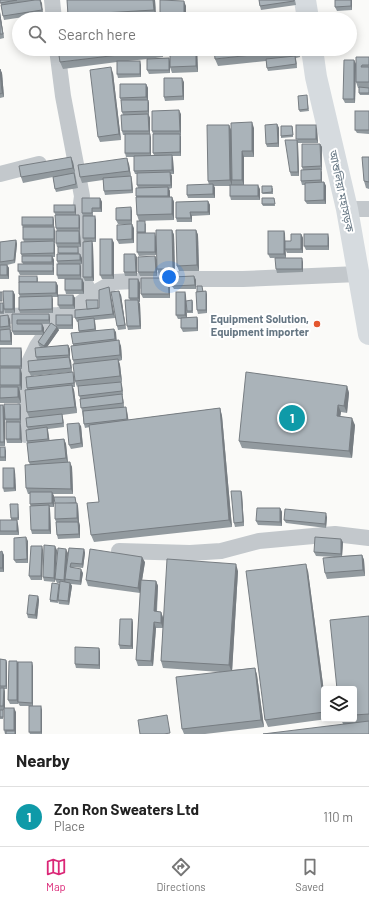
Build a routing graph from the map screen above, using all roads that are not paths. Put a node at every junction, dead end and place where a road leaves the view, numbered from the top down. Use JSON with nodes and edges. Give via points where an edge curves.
{"nodes":[{"id":1,"x":52,"y":0,"type":"edge"},
{"id":2,"x":305,"y":0,"type":"edge"},
{"id":3,"x":53,"y":12,"type":"edge"},
{"id":4,"x":307,"y":12,"type":"edge"},
{"id":5,"x":58,"y":56,"type":"edge"},
{"id":6,"x":313,"y":56,"type":"edge"},
{"id":7,"x":62,"y":159,"type":"junction"},
{"id":8,"x":0,"y":174,"type":"edge"},
{"id":9,"x":347,"y":209,"type":"junction"},
{"id":10,"x":369,"y":209,"type":"edge"},
{"id":11,"x":358,"y":274,"type":"junction"},
{"id":12,"x":92,"y":294,"type":"junction"},
{"id":13,"x":59,"y":315,"type":"junction"},
{"id":14,"x":0,"y":316,"type":"edge"},
{"id":15,"x":369,"y":334,"type":"edge"},
{"id":16,"x":25,"y":435,"type":"edge"},
{"id":17,"x":369,"y":538,"type":"edge"},
{"id":18,"x":119,"y":551,"type":"dead end"}],
"edges":[{"from":1,"to":3,"type":"street"},
{"from":2,"to":4,"type":"highway"},
{"from":5,"to":7,"type":"street","via":[[63,96]]},
{"from":6,"to":9,"type":"highway","name":"আশুলিয়া মহাসড়ক"},
{"from":7,"to":8,"type":"street"},
{"from":7,"to":12,"type":"street","via":[[82,196],[80,211],[83,279]]},
{"from":9,"to":10,"type":"street"},
{"from":9,"to":11,"type":"highway","name":"আশুলিয়া মহাসড়ক"},
{"from":11,"to":12,"type":"street","via":[[114,282]]},
{"from":11,"to":15,"type":"highway","name":"আশুলিয়া মহাসড়ক"},
{"from":12,"to":13,"type":"street","via":[[72,310]]},
{"from":13,"to":14,"type":"street"},
{"from":13,"to":16,"type":"street","via":[[37,346],[26,369]]},
{"from":17,"to":18,"type":"street","via":[[335,534],[259,541],[221,551]]}]}
